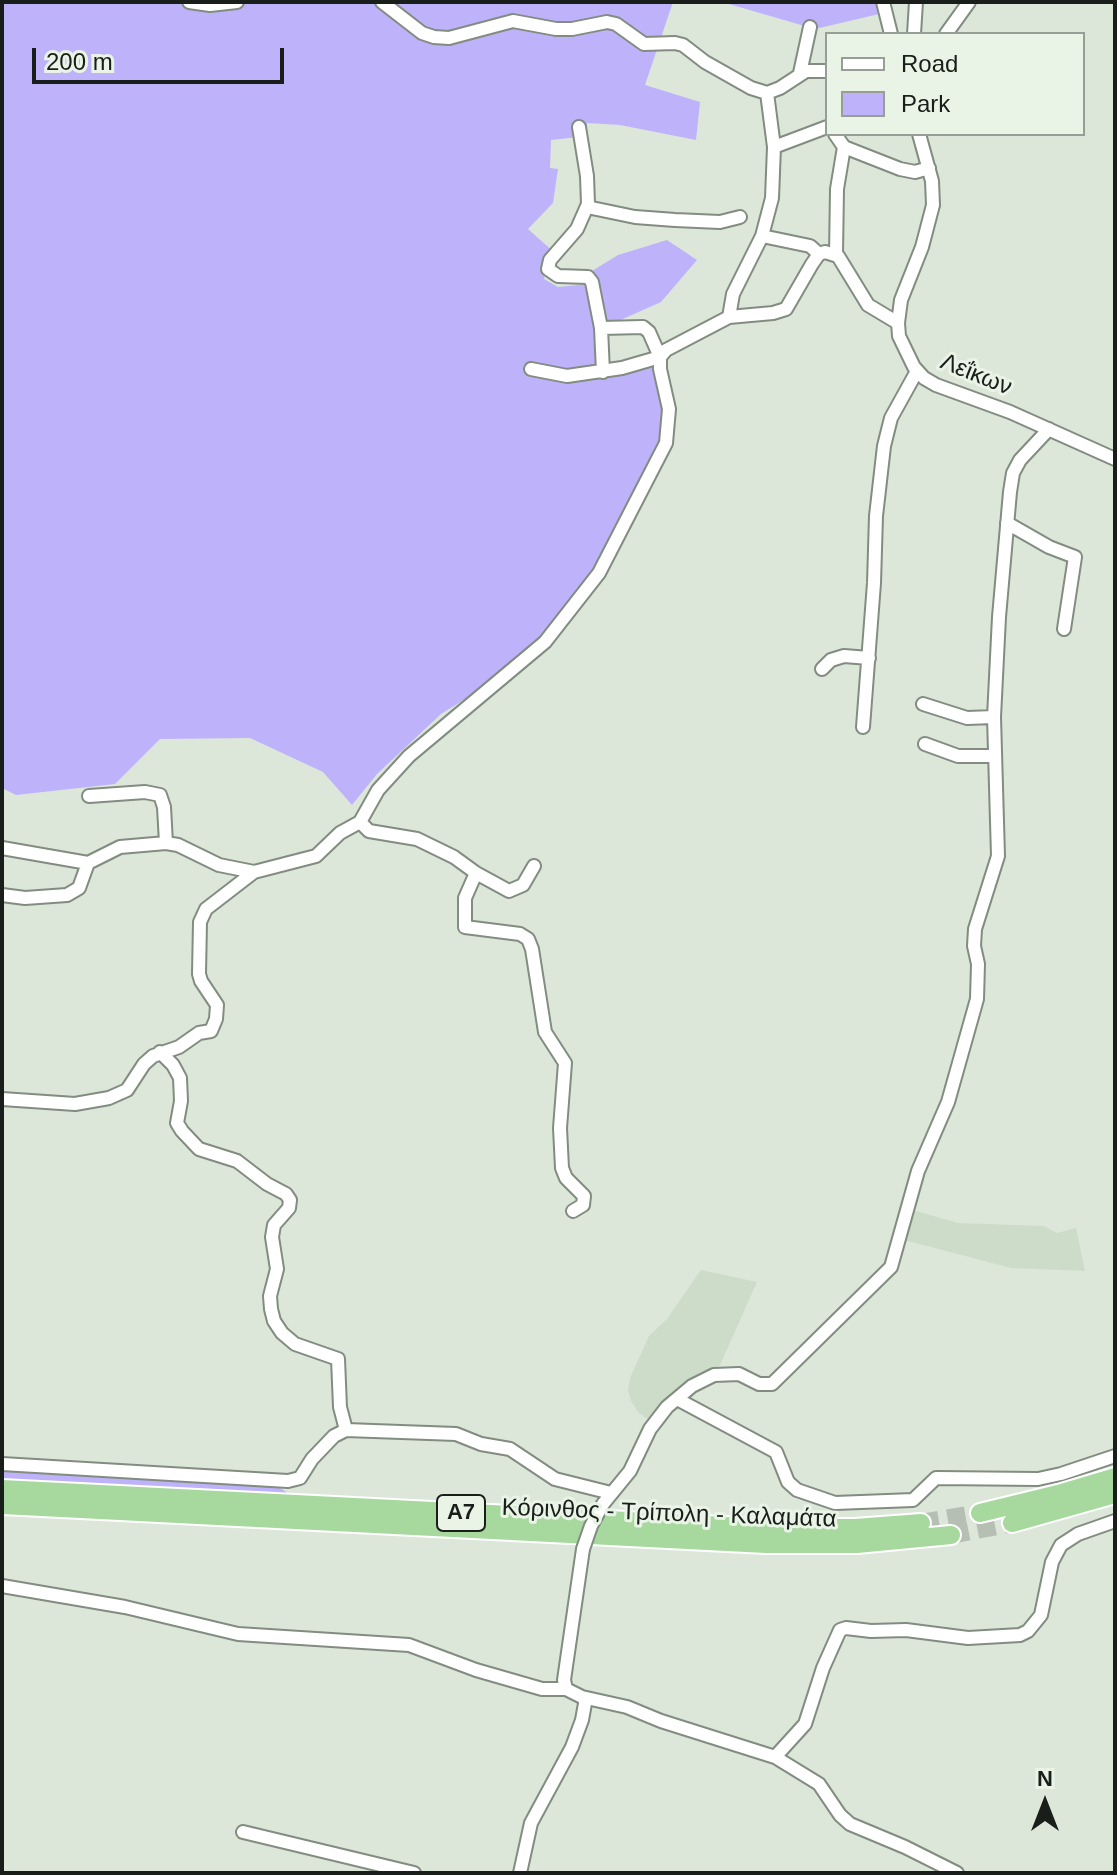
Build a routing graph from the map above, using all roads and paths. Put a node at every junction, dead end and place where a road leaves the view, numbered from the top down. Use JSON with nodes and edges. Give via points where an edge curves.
{"nodes":[{"id":1,"x":189,"y":2,"type":"edge"},
{"id":2,"x":237,"y":2,"type":"edge"},
{"id":3,"x":382,"y":2,"type":"edge"},
{"id":4,"x":883,"y":2,"type":"edge"},
{"id":5,"x":916,"y":2,"type":"edge"},
{"id":6,"x":969,"y":2,"type":"edge"},
{"id":7,"x":810,"y":27,"type":"dead end"},
{"id":8,"x":890,"y":32,"type":"edge"},
{"id":9,"x":914,"y":32,"type":"edge"},
{"id":10,"x":947,"y":32,"type":"edge"},
{"id":11,"x":825,"y":71,"type":"edge"},
{"id":12,"x":800,"y":73,"type":"junction"},
{"id":13,"x":767,"y":93,"type":"junction"},
{"id":14,"x":579,"y":127,"type":"dead end"},
{"id":15,"x":825,"y":128,"type":"edge"},
{"id":16,"x":836,"y":136,"type":"edge"},
{"id":17,"x":920,"y":136,"type":"edge"},
{"id":18,"x":774,"y":147,"type":"junction"},
{"id":19,"x":844,"y":147,"type":"junction"},
{"id":20,"x":929,"y":168,"type":"junction"},
{"id":21,"x":587,"y":207,"type":"junction"},
{"id":22,"x":740,"y":217,"type":"dead end"},
{"id":23,"x":762,"y":236,"type":"junction"},
{"id":24,"x":819,"y":254,"type":"junction"},
{"id":25,"x":836,"y":254,"type":"junction"},
{"id":26,"x":729,"y":317,"type":"junction"},
{"id":27,"x":898,"y":323,"type":"junction"},
{"id":28,"x":601,"y":328,"type":"junction"},
{"id":29,"x":660,"y":357,"type":"junction"},
{"id":30,"x":531,"y":369,"type":"dead end"},
{"id":31,"x":917,"y":371,"type":"junction"},
{"id":32,"x":603,"y":372,"type":"junction"},
{"id":33,"x":1049,"y":429,"type":"junction"},
{"id":34,"x":1115,"y":459,"type":"edge"},
{"id":35,"x":1007,"y":523,"type":"junction"},
{"id":36,"x":1064,"y":629,"type":"dead end"},
{"id":37,"x":869,"y":658,"type":"junction"},
{"id":38,"x":822,"y":669,"type":"dead end"},
{"id":39,"x":923,"y":704,"type":"dead end"},
{"id":40,"x":994,"y":717,"type":"junction"},
{"id":41,"x":863,"y":727,"type":"dead end"},
{"id":42,"x":925,"y":744,"type":"dead end"},
{"id":43,"x":995,"y":756,"type":"junction"},
{"id":44,"x":89,"y":796,"type":"dead end"},
{"id":45,"x":360,"y":822,"type":"junction"},
{"id":46,"x":166,"y":843,"type":"junction"},
{"id":47,"x":2,"y":848,"type":"edge"},
{"id":48,"x":88,"y":863,"type":"junction"},
{"id":49,"x":534,"y":866,"type":"dead end"},
{"id":50,"x":254,"y":872,"type":"junction"},
{"id":51,"x":476,"y":873,"type":"junction"},
{"id":52,"x":2,"y":895,"type":"edge"},
{"id":53,"x":450,"y":927,"type":"dead end"},
{"id":54,"x":465,"y":927,"type":"junction"},
{"id":55,"x":160,"y":1052,"type":"junction"},
{"id":56,"x":2,"y":1099,"type":"edge"},
{"id":57,"x":573,"y":1211,"type":"dead end"},
{"id":58,"x":677,"y":1399,"type":"junction"},
{"id":59,"x":346,"y":1430,"type":"junction"},
{"id":60,"x":1115,"y":1456,"type":"edge"},
{"id":61,"x":2,"y":1464,"type":"edge"},
{"id":62,"x":1115,"y":1477,"type":"edge"},
{"id":63,"x":2,"y":1489,"type":"edge"},
{"id":64,"x":611,"y":1493,"type":"junction"},
{"id":65,"x":1115,"y":1494,"type":"edge"},
{"id":66,"x":2,"y":1505,"type":"edge"},
{"id":67,"x":980,"y":1513,"type":"tunnel mouth"},
{"id":68,"x":1115,"y":1521,"type":"edge"},
{"id":69,"x":921,"y":1523,"type":"tunnel mouth"},
{"id":70,"x":1012,"y":1523,"type":"tunnel mouth"},
{"id":71,"x":951,"y":1535,"type":"tunnel mouth"},
{"id":72,"x":2,"y":1586,"type":"edge"},
{"id":73,"x":566,"y":1689,"type":"junction"},
{"id":74,"x":586,"y":1698,"type":"junction"},
{"id":75,"x":775,"y":1757,"type":"junction"},
{"id":76,"x":243,"y":1832,"type":"dead end"},
{"id":77,"x":414,"y":1873,"type":"edge"},
{"id":78,"x":520,"y":1873,"type":"edge"},
{"id":79,"x":957,"y":1873,"type":"edge"}],
"edges":[{"from":1,"to":2,"type":"street"},
{"from":3,"to":13,"type":"street","via":[[434,37],[513,21],[556,29],[616,24],[644,44],[683,45]]},
{"from":4,"to":8,"type":"street"},
{"from":5,"to":9,"type":"street"},
{"from":6,"to":10,"type":"street"},
{"from":7,"to":12,"type":"street"},
{"from":11,"to":12,"type":"street"},
{"from":12,"to":13,"type":"street"},
{"from":13,"to":18,"type":"street"},
{"from":14,"to":21,"type":"street"},
{"from":15,"to":18,"type":"street"},
{"from":16,"to":19,"type":"street"},
{"from":17,"to":20,"type":"street"},
{"from":18,"to":23,"type":"street","via":[[772,198]]},
{"from":19,"to":20,"type":"street","via":[[907,171]]},
{"from":19,"to":25,"type":"street"},
{"from":20,"to":27,"type":"street","via":[[933,205]]},
{"from":21,"to":22,"type":"street","via":[[665,219],[720,222]]},
{"from":21,"to":28,"type":"street","via":[[548,269],[558,276],[588,277]]},
{"from":23,"to":24,"type":"street","via":[[810,246]]},
{"from":23,"to":26,"type":"street","via":[[733,294]]},
{"from":24,"to":25,"type":"street"},
{"from":24,"to":26,"type":"street","via":[[786,309]]},
{"from":25,"to":27,"type":"street","via":[[865,302]]},
{"from":26,"to":29,"type":"street","via":[[670,346]]},
{"from":27,"to":31,"type":"street","name":"Λεΐκων"},
{"from":28,"to":29,"type":"street","via":[[643,327]]},
{"from":28,"to":32,"type":"street"},
{"from":29,"to":32,"type":"street"},
{"from":29,"to":45,"type":"street","via":[[669,413],[666,443],[604,565],[550,636],[409,756],[378,790]]},
{"from":30,"to":32,"type":"street","via":[[567,376]]},
{"from":31,"to":33,"type":"street","name":"Λεΐκων","via":[[936,385]]},
{"from":31,"to":37,"type":"street","via":[[891,418],[884,446]]},
{"from":33,"to":34,"type":"street","name":"Λεΐκων"},
{"from":33,"to":35,"type":"street","via":[[1013,473]]},
{"from":35,"to":36,"type":"street","via":[[1075,557]]},
{"from":35,"to":40,"type":"street"},
{"from":37,"to":38,"type":"street","via":[[844,656]]},
{"from":37,"to":41,"type":"street"},
{"from":39,"to":40,"type":"street","via":[[960,717]]},
{"from":40,"to":43,"type":"street"},
{"from":42,"to":43,"type":"street","via":[[958,756]]},
{"from":43,"to":58,"type":"street","via":[[999,849],[975,929],[977,999],[891,1267],[772,1384],[727,1373],[705,1379]]},
{"from":44,"to":46,"type":"street","via":[[160,795]]},
{"from":45,"to":50,"type":"street","via":[[316,856]]},
{"from":45,"to":51,"type":"street","via":[[369,831],[417,839]]},
{"from":46,"to":48,"type":"street","via":[[120,847]]},
{"from":46,"to":50,"type":"street","via":[[219,865]]},
{"from":47,"to":48,"type":"street"},
{"from":48,"to":52,"type":"street","via":[[79,888],[67,895]]},
{"from":49,"to":51,"type":"street","via":[[523,885],[509,891]]},
{"from":50,"to":55,"type":"street","via":[[206,909],[200,922],[199,974],[216,1000],[214,1028]]},
{"from":51,"to":54,"type":"street","via":[[465,898]]},
{"from":53,"to":54,"type":"street"},
{"from":54,"to":57,"type":"street","via":[[528,939],[545,1032],[565,1063],[562,1168],[584,1196],[583,1205]]},
{"from":55,"to":56,"type":"street","via":[[144,1064],[127,1090],[109,1098],[75,1104]]},
{"from":55,"to":59,"type":"street","via":[[180,1078],[177,1123],[182,1131],[199,1149],[237,1161],[290,1200],[274,1225],[277,1269],[271,1309],[282,1333],[295,1344],[338,1359]]},
{"from":58,"to":60,"type":"street","via":[[776,1452],[788,1482],[797,1490],[835,1503],[913,1500],[936,1478],[1038,1479]]},
{"from":58,"to":64,"type":"street","via":[[655,1421],[630,1471]]},
{"from":59,"to":61,"type":"street","via":[[334,1436],[300,1478],[288,1481]]},
{"from":59,"to":64,"type":"street","via":[[464,1435],[510,1449],[555,1479]]},
{"from":62,"to":67,"type":"highway"},
{"from":63,"to":69,"type":"highway","name":"Κόρινθος - Τρίπολη - Καλαμάτα","number":"Α7","via":[[765,1528]]},
{"from":64,"to":73,"type":"street","bridge":true,"via":[[583,1549]]},
{"from":65,"to":70,"type":"highway"},
{"from":66,"to":71,"type":"highway","name":"Κόρινθος - Τρίπολη - Καλαμάτα","number":"Α7","via":[[766,1544],[857,1544]]},
{"from":68,"to":75,"type":"street","via":[[1061,1545],[1041,1615],[1020,1635],[968,1638],[906,1630],[840,1630],[805,1724]]},
{"from":72,"to":73,"type":"street","via":[[238,1634],[409,1645],[542,1689]]},
{"from":73,"to":74,"type":"street"},
{"from":74,"to":75,"type":"street"},
{"from":74,"to":78,"type":"street","via":[[572,1747],[531,1823]]},
{"from":75,"to":79,"type":"street","via":[[819,1784],[850,1824]]},
{"from":76,"to":77,"type":"street"}]}
